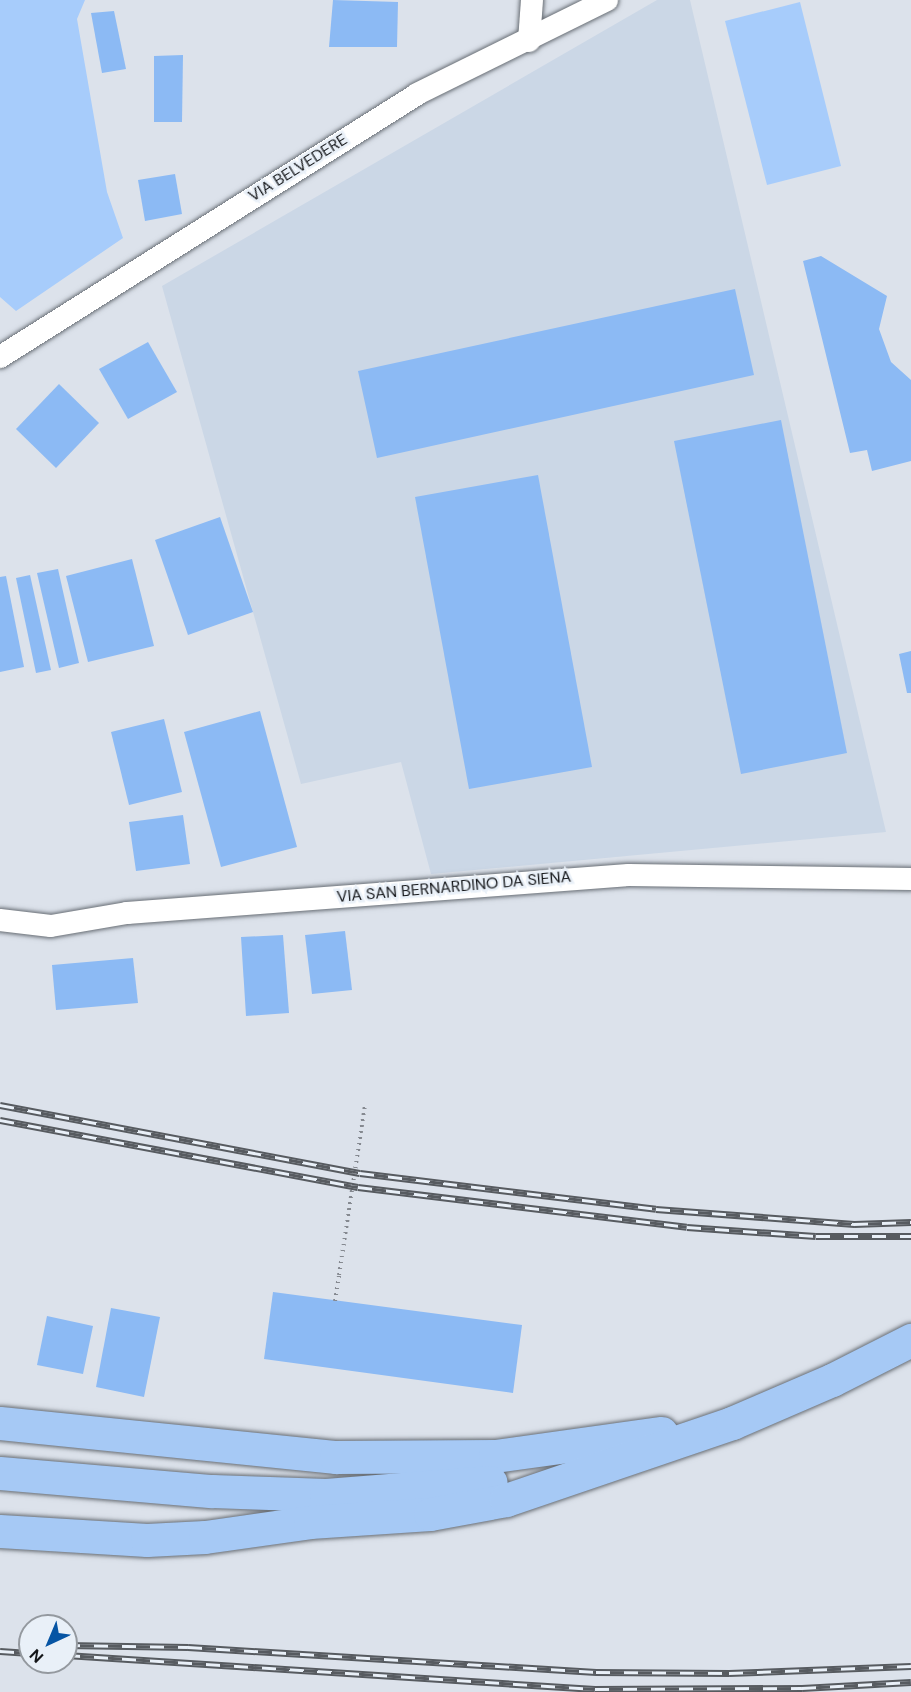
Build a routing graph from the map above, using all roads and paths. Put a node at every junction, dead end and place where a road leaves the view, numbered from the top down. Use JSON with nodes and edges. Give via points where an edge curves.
{"nodes":[{"id":1,"x":532,"y":0,"type":"edge"},
{"id":2,"x":607,"y":0,"type":"edge"},
{"id":3,"x":529,"y":41,"type":"junction"},
{"id":4,"x":0,"y":357,"type":"edge"},
{"id":5,"x":911,"y":879,"type":"edge"},
{"id":6,"x":0,"y":920,"type":"edge"},
{"id":7,"x":365,"y":1106,"type":"dead end"},
{"id":8,"x":335,"y":1301,"type":"dead end"},
{"id":9,"x":911,"y":1340,"type":"edge"},
{"id":10,"x":0,"y":1423,"type":"edge"},
{"id":11,"x":732,"y":1423,"type":"junction"},
{"id":12,"x":0,"y":1473,"type":"edge"},
{"id":13,"x":500,"y":1479,"type":"junction"},
{"id":14,"x":0,"y":1530,"type":"edge"}],
"edges":[{"from":1,"to":3,"type":"street"},
{"from":2,"to":3,"type":"street","name":"VIA BELVEDERE"},
{"from":3,"to":4,"type":"street","name":"VIA BELVEDERE","via":[[417,93]]},
{"from":5,"to":6,"type":"street","name":"VIA SAN BERNARDINO DA SIENA","via":[[619,875],[127,913],[51,926]]},
{"from":7,"to":8,"type":"path","bridge":true},
{"from":9,"to":11,"type":"main road","via":[[832,1380]]},
{"from":10,"to":13,"type":"main road","via":[[336,1457]]},
{"from":11,"to":13,"type":"main road"},
{"from":11,"to":13,"type":"main road","via":[[670,1443]]},
{"from":12,"to":13,"type":"main road","via":[[213,1491],[326,1495]]},
{"from":13,"to":14,"type":"main road","via":[[430,1514],[310,1522],[205,1537],[147,1540]]}]}
